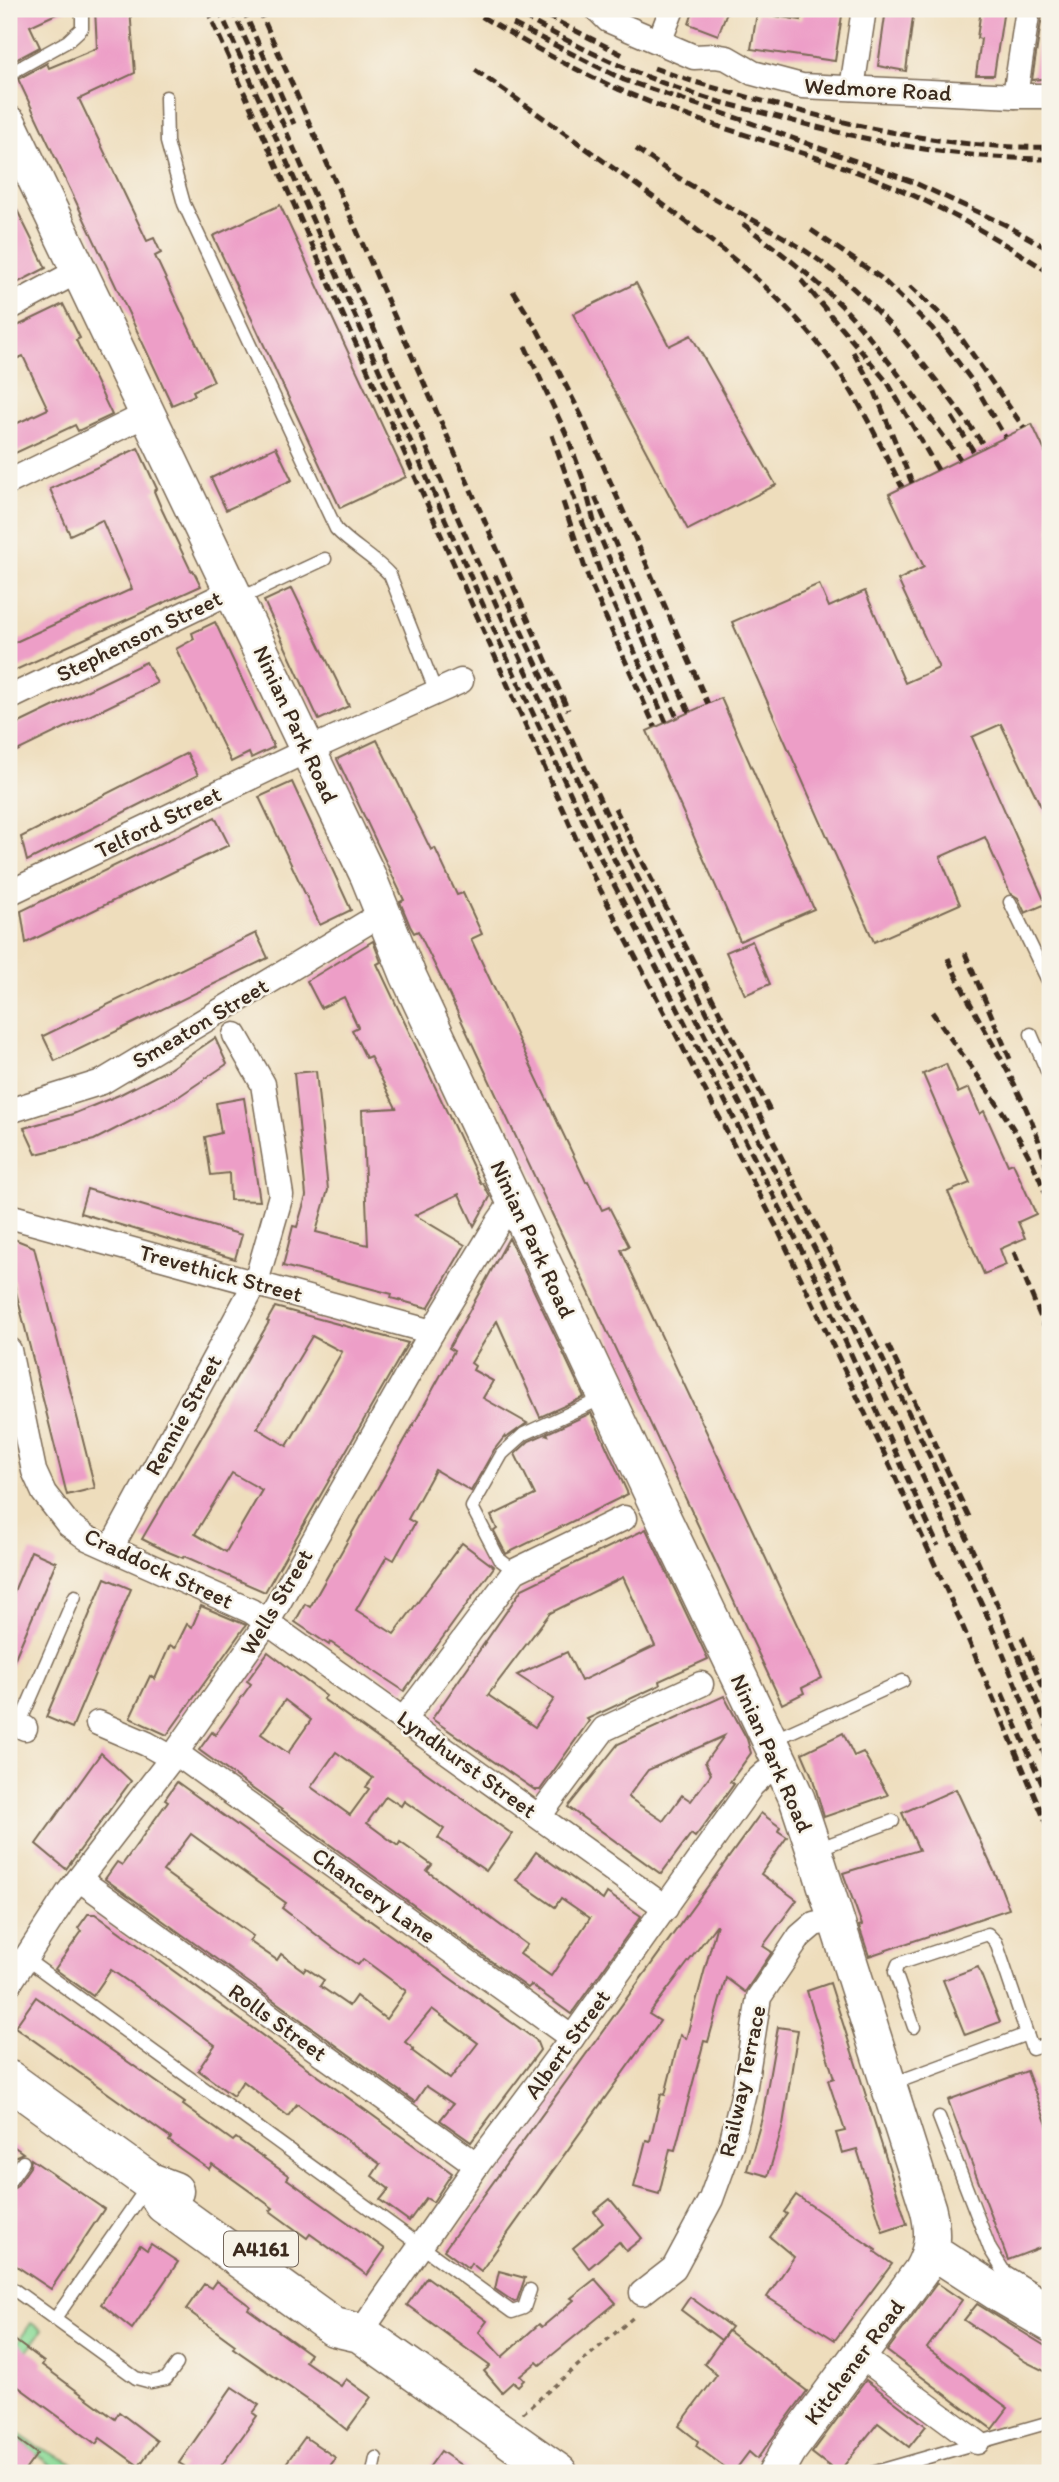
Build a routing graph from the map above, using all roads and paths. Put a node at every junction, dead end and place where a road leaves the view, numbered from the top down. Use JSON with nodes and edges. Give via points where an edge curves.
{"nodes":[{"id":1,"x":82,"y":9,"type":"edge"},
{"id":2,"x":597,"y":9,"type":"edge"},
{"id":3,"x":672,"y":9,"type":"edge"},
{"id":4,"x":864,"y":9,"type":"edge"},
{"id":5,"x":1028,"y":9,"type":"edge"},
{"id":6,"x":663,"y":32,"type":"dead end"},
{"id":7,"x":9,"y":74,"type":"edge"},
{"id":8,"x":852,"y":88,"type":"junction"},
{"id":9,"x":1015,"y":96,"type":"junction"},
{"id":10,"x":1050,"y":96,"type":"edge"},
{"id":11,"x":166,"y":97,"type":"dead end"},
{"id":12,"x":9,"y":124,"type":"edge"},
{"id":13,"x":78,"y":271,"type":"junction"},
{"id":14,"x":9,"y":308,"type":"edge"},
{"id":15,"x":147,"y":414,"type":"junction"},
{"id":16,"x":9,"y":482,"type":"edge"},
{"id":17,"x":326,"y":559,"type":"dead end"},
{"id":18,"x":234,"y":596,"type":"junction"},
{"id":19,"x":461,"y":681,"type":"dead end"},
{"id":20,"x":436,"y":692,"type":"junction"},
{"id":21,"x":9,"y":698,"type":"edge"},
{"id":22,"x":308,"y":750,"type":"junction"},
{"id":23,"x":9,"y":893,"type":"edge"},
{"id":24,"x":1010,"y":902,"type":"dead end"},
{"id":25,"x":383,"y":913,"type":"junction"},
{"id":26,"x":1050,"y":985,"type":"edge"},
{"id":27,"x":1031,"y":1034,"type":"dead end"},
{"id":28,"x":235,"y":1035,"type":"dead end"},
{"id":29,"x":1050,"y":1078,"type":"edge"},
{"id":30,"x":9,"y":1111,"type":"edge"},
{"id":31,"x":517,"y":1206,"type":"junction"},
{"id":32,"x":9,"y":1216,"type":"edge"},
{"id":33,"x":256,"y":1282,"type":"junction"},
{"id":34,"x":432,"y":1332,"type":"junction"},
{"id":35,"x":9,"y":1350,"type":"edge"},
{"id":36,"x":607,"y":1397,"type":"junction"},
{"id":37,"x":624,"y":1518,"type":"dead end"},
{"id":38,"x":111,"y":1548,"type":"junction"},
{"id":39,"x":515,"y":1571,"type":"junction"},
{"id":40,"x":75,"y":1596,"type":"dead end"},
{"id":41,"x":268,"y":1621,"type":"junction"},
{"id":42,"x":903,"y":1681,"type":"dead end"},
{"id":43,"x":701,"y":1684,"type":"dead end"},
{"id":44,"x":404,"y":1719,"type":"junction"},
{"id":45,"x":98,"y":1723,"type":"dead end"},
{"id":46,"x":18,"y":1724,"type":"edge"},
{"id":47,"x":776,"y":1754,"type":"junction"},
{"id":48,"x":174,"y":1756,"type":"junction"},
{"id":49,"x":539,"y":1816,"type":"junction"},
{"id":50,"x":893,"y":1821,"type":"dead end"},
{"id":51,"x":814,"y":1850,"type":"junction"},
{"id":52,"x":79,"y":1880,"type":"junction"},
{"id":53,"x":666,"y":1908,"type":"junction"},
{"id":54,"x":835,"y":1919,"type":"junction"},
{"id":55,"x":20,"y":1957,"type":"edge"},
{"id":56,"x":9,"y":1984,"type":"edge"},
{"id":57,"x":914,"y":2027,"type":"dead end"},
{"id":58,"x":1027,"y":2034,"type":"junction"},
{"id":59,"x":572,"y":2038,"type":"junction"},
{"id":60,"x":1050,"y":2043,"type":"edge"},
{"id":61,"x":9,"y":2080,"type":"edge"},
{"id":62,"x":889,"y":2085,"type":"junction"},
{"id":63,"x":939,"y":2118,"type":"dead end"},
{"id":64,"x":23,"y":2162,"type":"dead end"},
{"id":65,"x":477,"y":2165,"type":"junction"},
{"id":66,"x":9,"y":2182,"type":"edge"},
{"id":67,"x":150,"y":2182,"type":"junction"},
{"id":68,"x":420,"y":2245,"type":"junction"},
{"id":69,"x":931,"y":2250,"type":"junction"},
{"id":70,"x":9,"y":2286,"type":"edge"},
{"id":71,"x":530,"y":2290,"type":"dead end"},
{"id":72,"x":642,"y":2293,"type":"joint"},
{"id":73,"x":1050,"y":2299,"type":"edge"},
{"id":74,"x":55,"y":2319,"type":"junction"},
{"id":75,"x":1050,"y":2324,"type":"edge"},
{"id":76,"x":360,"y":2333,"type":"junction"},
{"id":77,"x":859,"y":2355,"type":"junction"},
{"id":78,"x":177,"y":2364,"type":"dead end"},
{"id":79,"x":1050,"y":2421,"type":"edge"},
{"id":80,"x":501,"y":2434,"type":"junction"},
{"id":81,"x":977,"y":2442,"type":"junction"},
{"id":82,"x":376,"y":2458,"type":"dead end"},
{"id":83,"x":373,"y":2473,"type":"edge"},
{"id":84,"x":558,"y":2473,"type":"edge"},
{"id":85,"x":776,"y":2473,"type":"edge"},
{"id":86,"x":872,"y":2473,"type":"edge"}],
"edges":[{"from":1,"to":7,"type":"lane","via":[[82,28],[68,41]]},
{"from":2,"to":8,"type":"street","name":"Wedmore Road","via":[[608,20],[694,57],[727,58],[753,73],[802,86]]},
{"from":3,"to":6,"type":"street"},
{"from":4,"to":8,"type":"street"},
{"from":5,"to":9,"type":"street"},
{"from":8,"to":9,"type":"street","name":"Wedmore Road"},
{"from":9,"to":10,"type":"street","name":"Wedmore Road"},
{"from":11,"to":20,"type":"lane","via":[[167,142],[184,204],[336,529],[390,575]]},
{"from":12,"to":13,"type":"street","name":"Ninian Park Road"},
{"from":13,"to":14,"type":"street"},
{"from":13,"to":15,"type":"street","name":"Ninian Park Road"},
{"from":15,"to":16,"type":"street"},
{"from":15,"to":18,"type":"street","name":"Ninian Park Road"},
{"from":17,"to":18,"type":"lane"},
{"from":18,"to":21,"type":"street","name":"Stephenson Street"},
{"from":18,"to":22,"type":"street","name":"Ninian Park Road"},
{"from":19,"to":20,"type":"street","name":"Telford Street"},
{"from":20,"to":22,"type":"street","name":"Telford Street"},
{"from":22,"to":23,"type":"street","name":"Telford Street"},
{"from":22,"to":25,"type":"street","name":"Ninian Park Road"},
{"from":24,"to":26,"type":"lane"},
{"from":25,"to":30,"type":"street","name":"Smeaton Street","via":[[102,1082]]},
{"from":25,"to":31,"type":"street","name":"Ninian Park Road"},
{"from":27,"to":29,"type":"lane"},
{"from":28,"to":33,"type":"street","name":"Rennie Street","via":[[263,1084],[281,1195]]},
{"from":31,"to":34,"type":"street","name":"Wells Street","via":[[499,1221]]},
{"from":31,"to":36,"type":"street","name":"Ninian Park Road"},
{"from":32,"to":33,"type":"street","name":"Trevethick Street"},
{"from":33,"to":34,"type":"street","name":"Trevethick Street"},
{"from":33,"to":38,"type":"street","name":"Rennie Street"},
{"from":34,"to":41,"type":"street","name":"Wells Street"},
{"from":35,"to":38,"type":"street","name":"Craddock Street","via":[[34,1471],[44,1493],[68,1524]]},
{"from":36,"to":39,"type":"lane","via":[[524,1434],[502,1454],[472,1507],[499,1559]]},
{"from":36,"to":47,"type":"street","name":"Ninian Park Road"},
{"from":37,"to":39,"type":"street"},
{"from":38,"to":41,"type":"street","name":"Craddock Street"},
{"from":39,"to":44,"type":"street"},
{"from":40,"to":46,"type":"lane"},
{"from":41,"to":44,"type":"street","name":"Lyndhurst Street"},
{"from":41,"to":48,"type":"street","name":"Wells Street"},
{"from":42,"to":47,"type":"lane"},
{"from":43,"to":49,"type":"street","via":[[604,1729]]},
{"from":44,"to":49,"type":"street","name":"Lyndhurst Street"},
{"from":45,"to":48,"type":"street","name":"Chancery Lane"},
{"from":47,"to":51,"type":"street","name":"Ninian Park Road"},
{"from":47,"to":53,"type":"street","name":"Albert Street"},
{"from":48,"to":52,"type":"street","name":"Wells Street"},
{"from":48,"to":59,"type":"street","name":"Chancery Lane"},
{"from":49,"to":53,"type":"street","name":"Lyndhurst Street"},
{"from":50,"to":51,"type":"lane"},
{"from":51,"to":54,"type":"street","name":"Ninian Park Road"},
{"from":52,"to":55,"type":"street","name":"Wells Street"},
{"from":52,"to":65,"type":"street","name":"Rolls Street"},
{"from":53,"to":59,"type":"street","name":"Albert Street"},
{"from":54,"to":62,"type":"street","name":"Ninian Park Road"},
{"from":54,"to":72,"type":"street","name":"Railway Terrace","via":[[814,1924],[800,1936],[759,1997],[744,2092],[711,2199],[674,2268]]},
{"from":55,"to":56,"type":"street","name":"Wells Street"},
{"from":55,"to":68,"type":"lane"},
{"from":57,"to":58,"type":"lane","via":[[895,1972],[898,1964],[988,1934],[996,1942]]},
{"from":58,"to":60,"type":"lane","via":[[1032,2049]]},
{"from":58,"to":62,"type":"lane"},
{"from":59,"to":65,"type":"street","name":"Albert Street"},
{"from":61,"to":67,"type":"main road","number":"A4161"},
{"from":62,"to":69,"type":"street","name":"Ninian Park Road","via":[[928,2209]]},
{"from":63,"to":73,"type":"lane","via":[[990,2249],[1003,2270]]},
{"from":64,"to":66,"type":"lane"},
{"from":65,"to":68,"type":"street","name":"Albert Street"},
{"from":67,"to":74,"type":"lane"},
{"from":67,"to":76,"type":"main road","number":"A4161","via":[[172,2189],[346,2310]]},
{"from":68,"to":71,"type":"lane","via":[[512,2312],[524,2308]]},
{"from":68,"to":76,"type":"street","name":"Albert Street"},
{"from":69,"to":75,"type":"street"},
{"from":69,"to":77,"type":"street","name":"Kitchener Road","via":[[921,2271]]},
{"from":70,"to":74,"type":"lane"},
{"from":72,"to":80,"type":"path","via":[[650,2303]]},
{"from":74,"to":78,"type":"lane","via":[[136,2378],[166,2379]]},
{"from":76,"to":80,"type":"main road","number":"A4161"},
{"from":77,"to":81,"type":"street"},
{"from":77,"to":85,"type":"street","name":"Kitchener Road"},
{"from":79,"to":81,"type":"lane"},
{"from":80,"to":84,"type":"main road","number":"A4161"},
{"from":81,"to":86,"type":"lane"},
{"from":82,"to":83,"type":"lane"}]}
